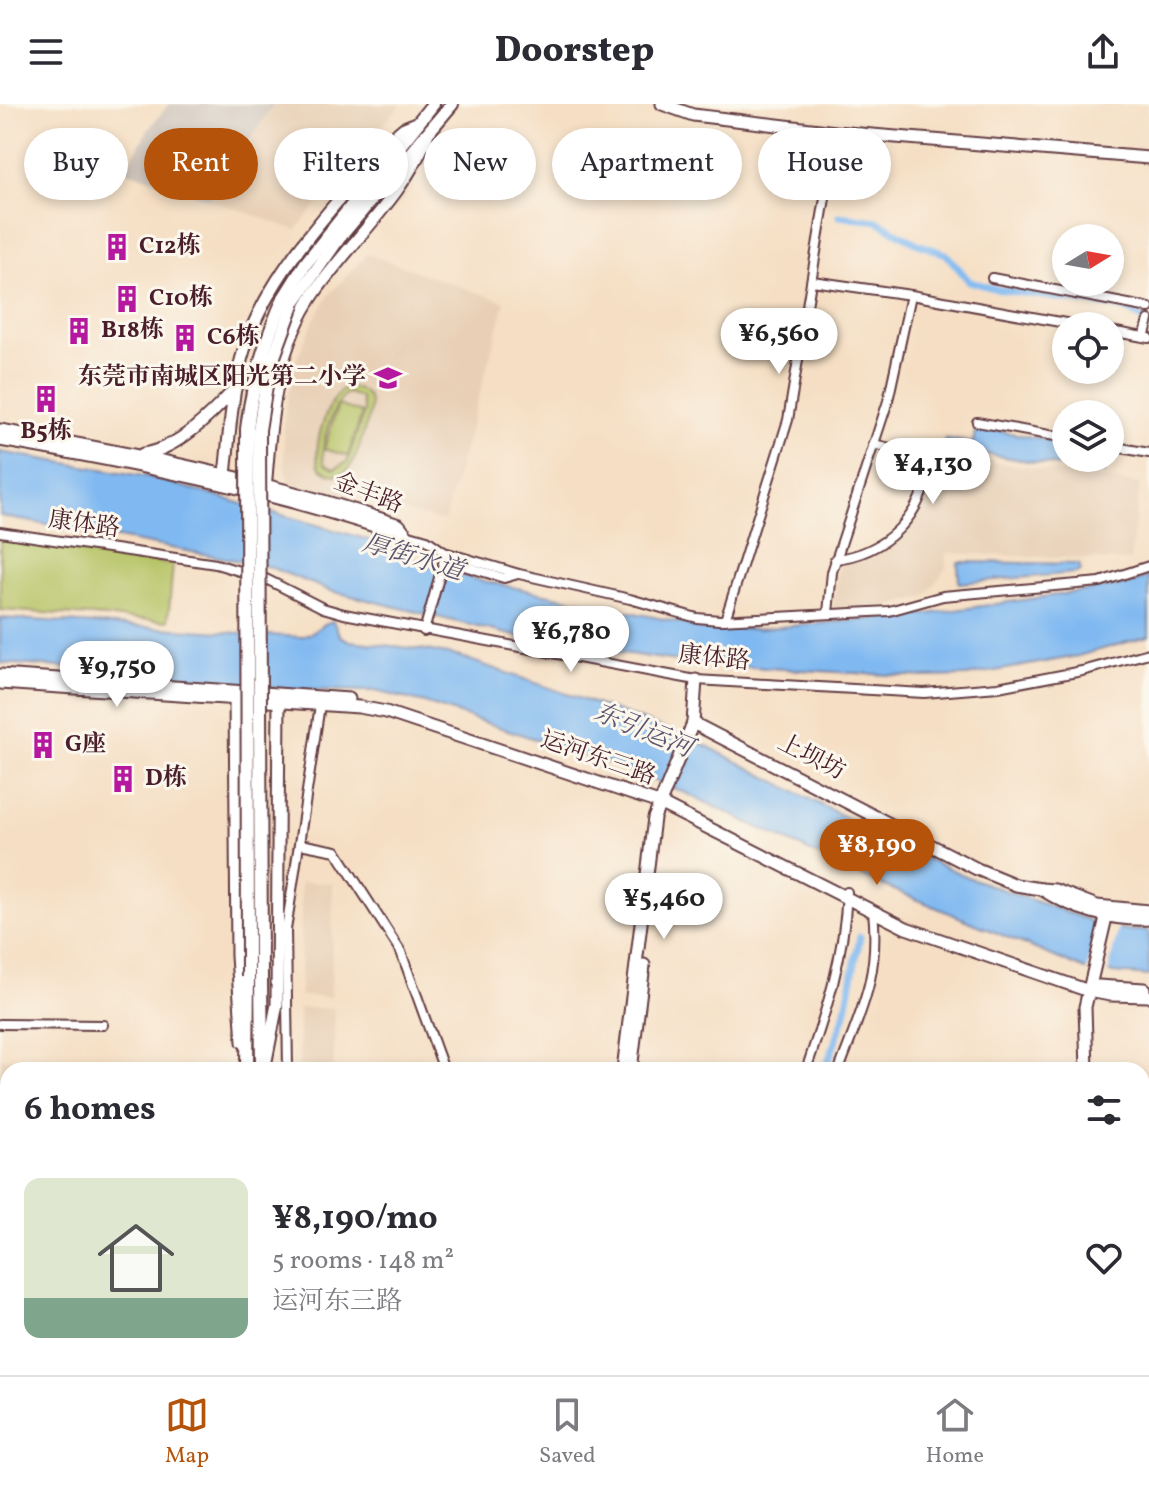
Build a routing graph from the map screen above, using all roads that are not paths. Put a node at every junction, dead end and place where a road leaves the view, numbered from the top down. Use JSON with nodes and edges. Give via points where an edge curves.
{"nodes":[{"id":1,"x":433,"y":104,"type":"edge"},
{"id":2,"x":452,"y":104,"type":"edge"},
{"id":3,"x":662,"y":104,"type":"edge"},
{"id":4,"x":419,"y":122,"type":"junction"},
{"id":5,"x":431,"y":128,"type":"edge"},
{"id":6,"x":802,"y":128,"type":"edge"},
{"id":7,"x":424,"y":137,"type":"edge"},
{"id":8,"x":891,"y":137,"type":"edge"},
{"id":9,"x":424,"y":142,"type":"edge"},
{"id":10,"x":1149,"y":158,"type":"edge"},
{"id":11,"x":825,"y":200,"type":"edge"},
{"id":12,"x":992,"y":278,"type":"dead end"},
{"id":13,"x":812,"y":281,"type":"junction"},
{"id":14,"x":911,"y":295,"type":"junction"},
{"id":15,"x":289,"y":300,"type":"junction"},
{"id":16,"x":1149,"y":308,"type":"edge"},
{"id":17,"x":1149,"y":320,"type":"edge"},
{"id":18,"x":1052,"y":321,"type":"edge"},
{"id":19,"x":1124,"y":334,"type":"edge"},
{"id":20,"x":1147,"y":338,"type":"edge"},
{"id":21,"x":236,"y":389,"type":"junction"},
{"id":22,"x":977,"y":422,"type":"dead end"},
{"id":23,"x":0,"y":430,"type":"edge"},
{"id":24,"x":1052,"y":435,"type":"edge"},
{"id":25,"x":0,"y":440,"type":"edge"},
{"id":26,"x":873,"y":444,"type":"junction"},
{"id":27,"x":1124,"y":449,"type":"edge"},
{"id":28,"x":1149,"y":453,"type":"edge"},
{"id":29,"x":134,"y":454,"type":"junction"},
{"id":30,"x":225,"y":480,"type":"junction"},
{"id":31,"x":265,"y":490,"type":"junction"},
{"id":32,"x":0,"y":532,"type":"edge"},
{"id":33,"x":406,"y":534,"type":"joint"},
{"id":34,"x":835,"y":559,"type":"junction"},
{"id":35,"x":1149,"y":566,"type":"edge"},
{"id":36,"x":519,"y":574,"type":"junction"},
{"id":37,"x":828,"y":613,"type":"junction"},
{"id":38,"x":725,"y":620,"type":"junction"},
{"id":39,"x":424,"y":631,"type":"junction"},
{"id":40,"x":1149,"y":653,"type":"edge"},
{"id":41,"x":0,"y":675,"type":"edge"},
{"id":42,"x":696,"y":680,"type":"junction"},
{"id":43,"x":0,"y":683,"type":"edge"},
{"id":44,"x":235,"y":695,"type":"junction"},
{"id":45,"x":279,"y":697,"type":"junction"},
{"id":46,"x":320,"y":705,"type":"junction"},
{"id":47,"x":691,"y":728,"type":"junction"},
{"id":48,"x":662,"y":802,"type":"junction"},
{"id":49,"x":300,"y":844,"type":"junction"},
{"id":50,"x":847,"y":895,"type":"junction"},
{"id":51,"x":873,"y":911,"type":"junction"},
{"id":52,"x":1149,"y":911,"type":"edge"},
{"id":53,"x":1110,"y":915,"type":"junction"},
{"id":54,"x":1149,"y":919,"type":"edge"},
{"id":55,"x":254,"y":977,"type":"junction"},
{"id":56,"x":1094,"y":984,"type":"junction"},
{"id":57,"x":1149,"y":988,"type":"edge"},
{"id":58,"x":1149,"y":996,"type":"edge"},
{"id":59,"x":0,"y":1024,"type":"edge"},
{"id":60,"x":103,"y":1025,"type":"dead end"},
{"id":61,"x":246,"y":1062,"type":"edge"},
{"id":62,"x":248,"y":1062,"type":"edge"},
{"id":63,"x":262,"y":1062,"type":"edge"},
{"id":64,"x":265,"y":1062,"type":"edge"},
{"id":65,"x":288,"y":1062,"type":"edge"},
{"id":66,"x":441,"y":1062,"type":"edge"},
{"id":67,"x":624,"y":1062,"type":"edge"},
{"id":68,"x":632,"y":1062,"type":"edge"},
{"id":69,"x":809,"y":1062,"type":"edge"},
{"id":70,"x":842,"y":1062,"type":"edge"},
{"id":71,"x":1087,"y":1062,"type":"edge"},
{"id":72,"x":1094,"y":1062,"type":"edge"}],
"edges":[{"from":1,"to":4,"type":"main road"},
{"from":2,"to":5,"type":"main road"},
{"from":3,"to":6,"type":"street","via":[[693,115]]},
{"from":4,"to":15,"type":"main road","via":[[306,263]]},
{"from":4,"to":21,"type":"street","via":[[391,139],[291,260],[250,334]]},
{"from":7,"to":15,"type":"main road"},
{"from":8,"to":10,"type":"street"},
{"from":9,"to":31,"type":"street","via":[[413,168],[300,317],[276,382]]},
{"from":11,"to":13,"type":"street"},
{"from":12,"to":16,"type":"street"},
{"from":13,"to":14,"type":"street"},
{"from":13,"to":38,"type":"street","via":[[788,420]]},
{"from":14,"to":18,"type":"street"},
{"from":14,"to":26,"type":"street"},
{"from":15,"to":55,"type":"main road","bridge":true,"via":[[268,373],[259,430]]},
{"from":17,"to":20,"type":"street"},
{"from":19,"to":20,"type":"street"},
{"from":21,"to":29,"type":"street","via":[[170,443]]},
{"from":21,"to":30,"type":"street"},
{"from":22,"to":24,"type":"street"},
{"from":23,"to":29,"type":"street","name":"金丰路"},
{"from":25,"to":30,"type":"street","name":"金丰路"},
{"from":26,"to":34,"type":"street"},
{"from":26,"to":34,"type":"street","via":[[921,455],[928,466],[927,481],[895,534],[873,550]]},
{"from":27,"to":28,"type":"street"},
{"from":29,"to":30,"type":"street","name":"金丰路"},
{"from":30,"to":31,"type":"street","name":"金丰路"},
{"from":31,"to":33,"type":"street","name":"金丰路"},
{"from":32,"to":39,"type":"street","name":"康体路","via":[[216,564],[266,579],[333,612]]},
{"from":33,"to":36,"type":"street","via":[[444,552]]},
{"from":34,"to":37,"type":"street"},
{"from":35,"to":37,"type":"street","via":[[1100,582],[943,596],[889,611]]},
{"from":36,"to":38,"type":"street","via":[[697,618]]},
{"from":36,"to":39,"type":"street","via":[[504,578],[444,560]]},
{"from":37,"to":38,"type":"street"},
{"from":39,"to":42,"type":"street","name":"康体路"},
{"from":40,"to":42,"type":"street","name":"康体路","via":[[1082,671],[954,692]]},
{"from":41,"to":44,"type":"street","name":"运河东三路"},
{"from":42,"to":47,"type":"street"},
{"from":43,"to":44,"type":"street","name":"运河东三路"},
{"from":44,"to":45,"type":"street","name":"运河东三路"},
{"from":44,"to":61,"type":"street","via":[[237,956]]},
{"from":45,"to":46,"type":"street","name":"运河东三路"},
{"from":45,"to":48,"type":"street","name":"运河东三路","via":[[358,700],[427,717]]},
{"from":45,"to":64,"type":"street","via":[[277,1004]]},
{"from":46,"to":48,"type":"street","name":"运河东三路","via":[[386,712]]},
{"from":46,"to":49,"type":"street"},
{"from":47,"to":48,"type":"street"},
{"from":47,"to":53,"type":"street","name":"上坝坊","via":[[977,869]]},
{"from":48,"to":50,"type":"street","name":"运河东三路"},
{"from":48,"to":67,"type":"street","via":[[654,818]]},
{"from":48,"to":68,"type":"street"},
{"from":49,"to":65,"type":"street","via":[[286,930]]},
{"from":49,"to":66,"type":"street","via":[[336,851],[401,952]]},
{"from":50,"to":51,"type":"street","name":"运河东三路"},
{"from":50,"to":56,"type":"street","name":"运河东三路","via":[[943,937]]},
{"from":50,"to":69,"type":"street","via":[[833,992]]},
{"from":51,"to":56,"type":"street","name":"运河东三路","via":[[942,942]]},
{"from":51,"to":70,"type":"street","via":[[871,984]]},
{"from":52,"to":53,"type":"street","name":"上坝坊"},
{"from":53,"to":54,"type":"street","name":"上坝坊"},
{"from":53,"to":56,"type":"street"},
{"from":55,"to":62,"type":"main road"},
{"from":55,"to":63,"type":"main road"},
{"from":56,"to":57,"type":"street","name":"运河东三路"},
{"from":56,"to":58,"type":"street","name":"运河东三路"},
{"from":56,"to":71,"type":"street","via":[[1084,1018]]},
{"from":56,"to":72,"type":"street"},
{"from":59,"to":60,"type":"street"}]}
